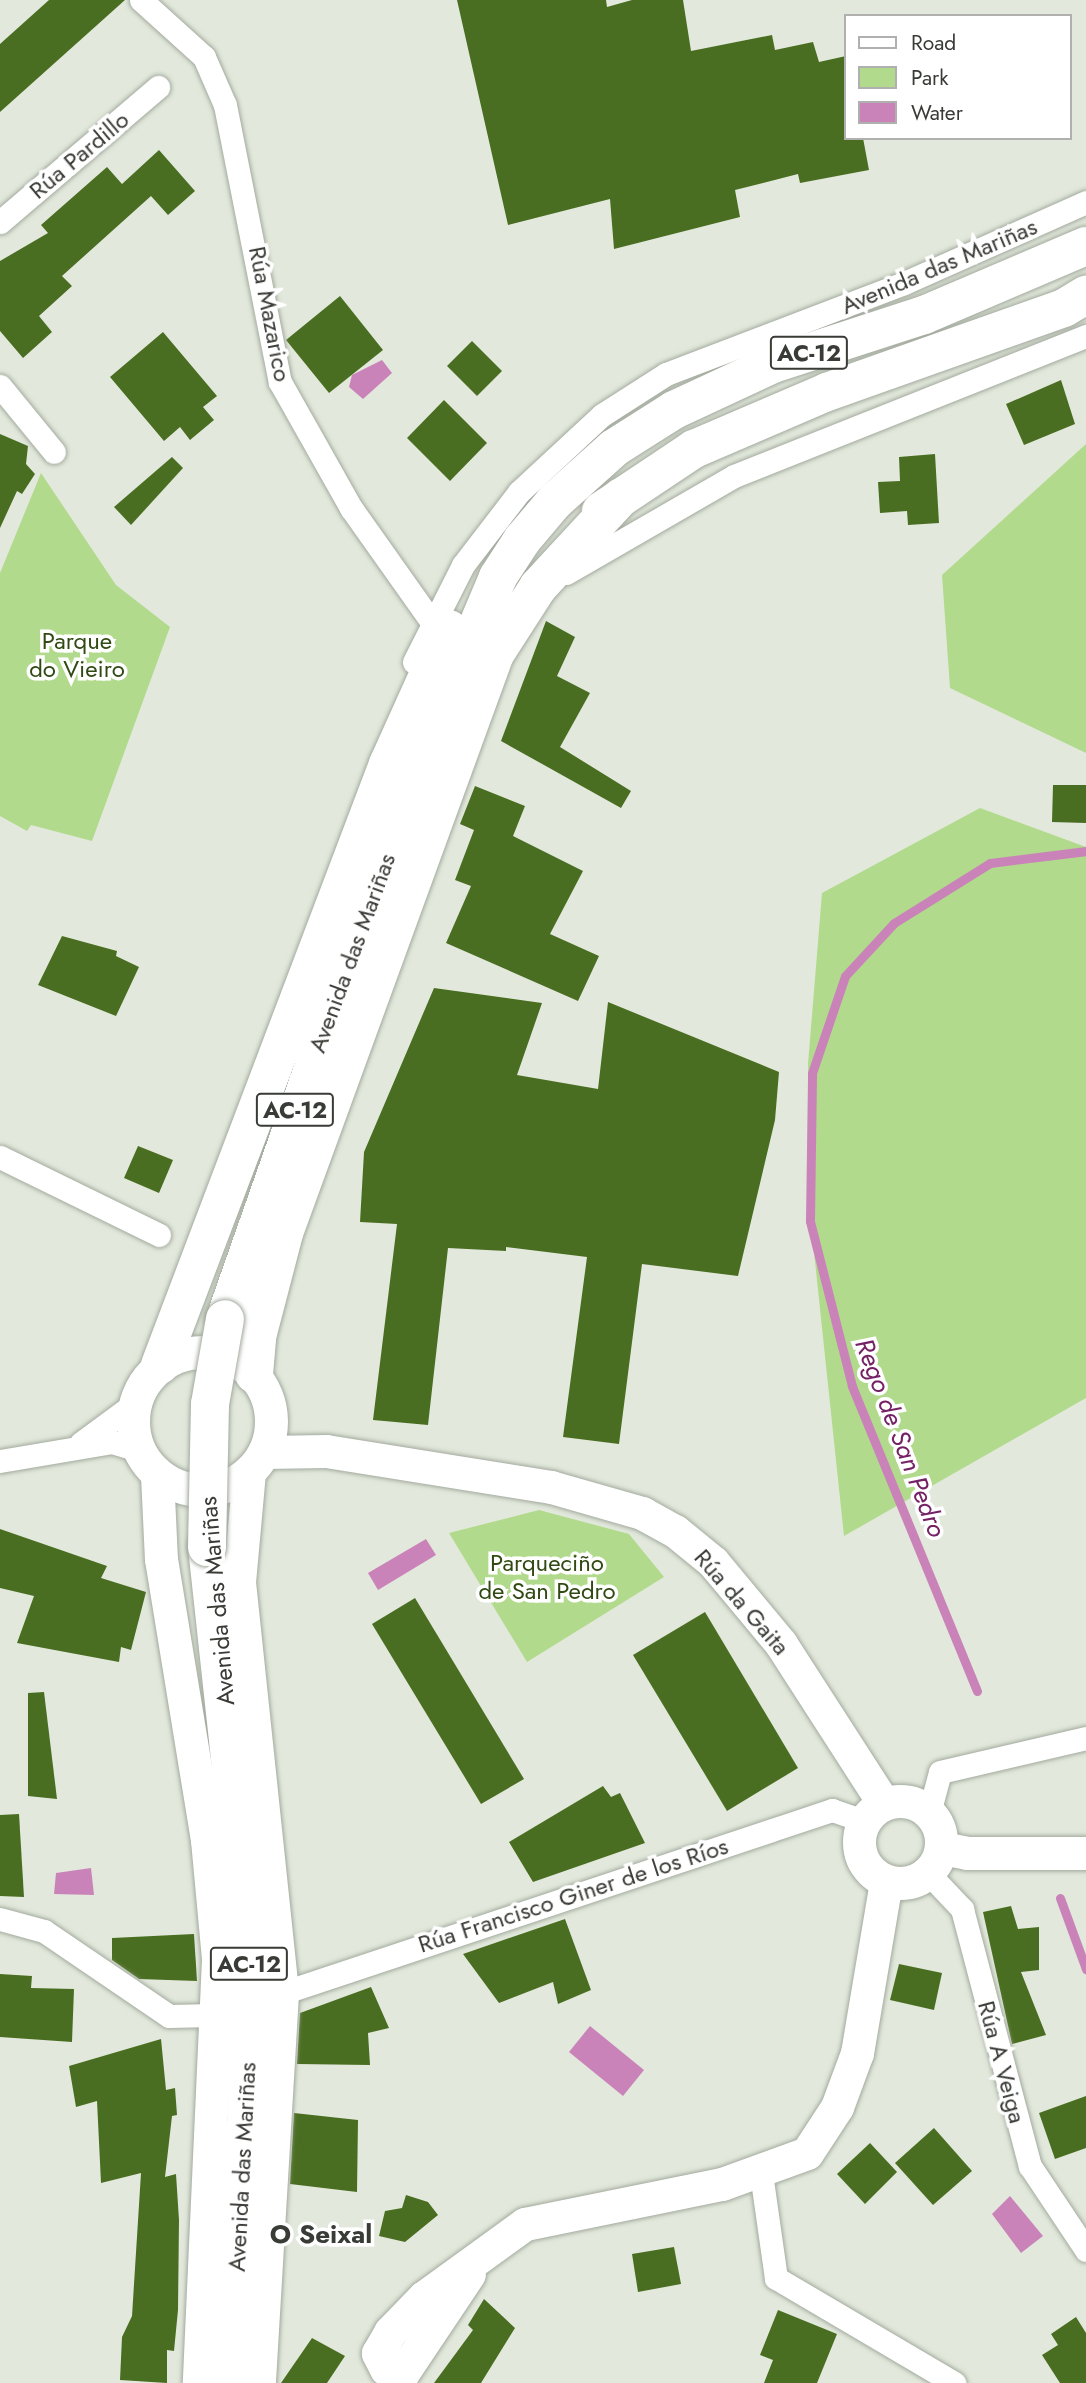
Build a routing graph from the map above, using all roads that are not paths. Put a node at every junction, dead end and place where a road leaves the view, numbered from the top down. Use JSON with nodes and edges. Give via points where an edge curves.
{"nodes":[{"id":1,"x":141,"y":0,"type":"edge"},
{"id":2,"x":158,"y":87,"type":"dead end"},
{"id":3,"x":1086,"y":202,"type":"edge"},
{"id":4,"x":0,"y":222,"type":"edge"},
{"id":5,"x":1086,"y":246,"type":"edge"},
{"id":6,"x":1086,"y":295,"type":"edge"},
{"id":7,"x":1086,"y":336,"type":"edge"},
{"id":8,"x":0,"y":386,"type":"edge"},
{"id":9,"x":54,"y":452,"type":"dead end"},
{"id":10,"x":621,"y":497,"type":"junction"},
{"id":11,"x":555,"y":501,"type":"junction"},
{"id":12,"x":538,"y":587,"type":"junction"},
{"id":13,"x":431,"y":621,"type":"junction"},
{"id":14,"x":450,"y":691,"type":"junction"},
{"id":15,"x":388,"y":764,"type":"junction"},
{"id":16,"x":0,"y":1157,"type":"edge"},
{"id":17,"x":159,"y":1234,"type":"dead end"},
{"id":18,"x":160,"y":1365,"type":"junction"},
{"id":19,"x":262,"y":1391,"type":"junction"},
{"id":20,"x":135,"y":1403,"type":"junction"},
{"id":21,"x":75,"y":1447,"type":"junction"},
{"id":22,"x":326,"y":1451,"type":"junction"},
{"id":23,"x":0,"y":1461,"type":"edge"},
{"id":24,"x":257,"y":1462,"type":"junction"},
{"id":25,"x":148,"y":1463,"type":"junction"},
{"id":26,"x":1086,"y":1738,"type":"edge"},
{"id":27,"x":874,"y":1813,"type":"junction"},
{"id":28,"x":929,"y":1813,"type":"junction"},
{"id":29,"x":1079,"y":1852,"type":"edge"},
{"id":30,"x":935,"y":1860,"type":"junction"},
{"id":31,"x":886,"y":1881,"type":"junction"},
{"id":32,"x":0,"y":1919,"type":"edge"},
{"id":33,"x":282,"y":1993,"type":"junction"},
{"id":34,"x":215,"y":2015,"type":"junction"},
{"id":35,"x":761,"y":2173,"type":"junction"},
{"id":36,"x":1086,"y":2250,"type":"edge"},
{"id":37,"x":399,"y":2378,"type":"edge"},
{"id":38,"x":199,"y":2383,"type":"edge"},
{"id":39,"x":229,"y":2383,"type":"edge"},
{"id":40,"x":259,"y":2383,"type":"edge"},
{"id":41,"x":954,"y":2383,"type":"edge"}],
"edges":[{"from":1,"to":13,"type":"street","name":"Rúa Mazarico","via":[[204,57],[225,105],[280,382],[351,508]]},
{"from":2,"to":4,"type":"street","name":"Rúa Pardillo"},
{"from":3,"to":13,"type":"street","name":"Avenida das Mariñas","via":[[904,284],[666,374],[602,415],[519,492],[463,565]]},
{"from":5,"to":11,"type":"highway","name":"Avenida das Mariñas","number":"AC-12","via":[[924,314],[773,364],[674,410],[614,448]]},
{"from":6,"to":10,"type":"highway","name":"Avenida das Mariñas","number":"AC-12","via":[[706,444]]},
{"from":7,"to":12,"type":"street","via":[[734,476]]},
{"from":8,"to":9,"type":"street"},
{"from":10,"to":12,"type":"highway"},
{"from":10,"to":14,"type":"highway","name":"Avenida das Mariñas","number":"AC-12","via":[[567,539],[509,599]]},
{"from":11,"to":14,"type":"highway","name":"Avenida das Mariñas","number":"AC-12","via":[[498,577]]},
{"from":11,"to":15,"type":"highway","via":[[504,549],[459,612]]},
{"from":12,"to":19,"type":"highway","via":[[495,654],[429,824],[284,1233],[257,1337]]},
{"from":13,"to":15,"type":"street","name":"Avenida das Mariñas","via":[[394,717]]},
{"from":14,"to":39,"type":"highway","name":"Avenida das Mariñas","number":"AC-12","bridge":true,"via":[[321,1036],[225,1319],[211,1404],[208,1546],[248,1926],[247,2112]]},
{"from":15,"to":18,"type":"highway"},
{"from":16,"to":17,"type":"street"},
{"from":18,"to":19,"type":"street","via":[[199,1352],[219,1354]]},
{"from":18,"to":20,"type":"street"},
{"from":19,"to":22,"type":"street","name":"Rúa da Gaita"},
{"from":19,"to":24,"type":"street"},
{"from":20,"to":21,"type":"street"},
{"from":20,"to":25,"type":"street"},
{"from":21,"to":23,"type":"street"},
{"from":21,"to":25,"type":"street","via":[[112,1442]]},
{"from":22,"to":24,"type":"street","name":"Rúa da Gaita"},
{"from":22,"to":27,"type":"street","name":"Rúa da Gaita","via":[[574,1492],[642,1513],[675,1531],[713,1562],[782,1644]]},
{"from":24,"to":25,"type":"street","via":[[233,1483],[194,1490]]},
{"from":24,"to":33,"type":"street","via":[[239,1582]]},
{"from":25,"to":34,"type":"street","via":[[207,1840],[218,1959]]},
{"from":26,"to":28,"type":"street","via":[[940,1772]]},
{"from":27,"to":28,"type":"street","via":[[908,1801]]},
{"from":27,"to":31,"type":"street","via":[[859,1835],[864,1863]]},
{"from":27,"to":33,"type":"street","name":"Rúa Francisco Giner de los Ríos","via":[[832,1810]]},
{"from":28,"to":30,"type":"street"},
{"from":29,"to":30,"type":"street"},
{"from":30,"to":31,"type":"street","via":[[908,1883]]},
{"from":30,"to":36,"type":"street","name":"Rúa A Veiga","via":[[962,1909],[1030,2166]]},
{"from":31,"to":35,"type":"street","via":[[857,2053],[837,2107],[807,2153]]},
{"from":32,"to":34,"type":"street","via":[[44,1931],[169,2016]]},
{"from":33,"to":40,"type":"street"},
{"from":34,"to":38,"type":"street"},
{"from":35,"to":37,"type":"street","via":[[525,2224],[424,2297],[390,2332],[378,2353],[386,2369]]},
{"from":35,"to":41,"type":"street","via":[[776,2278]]}]}
